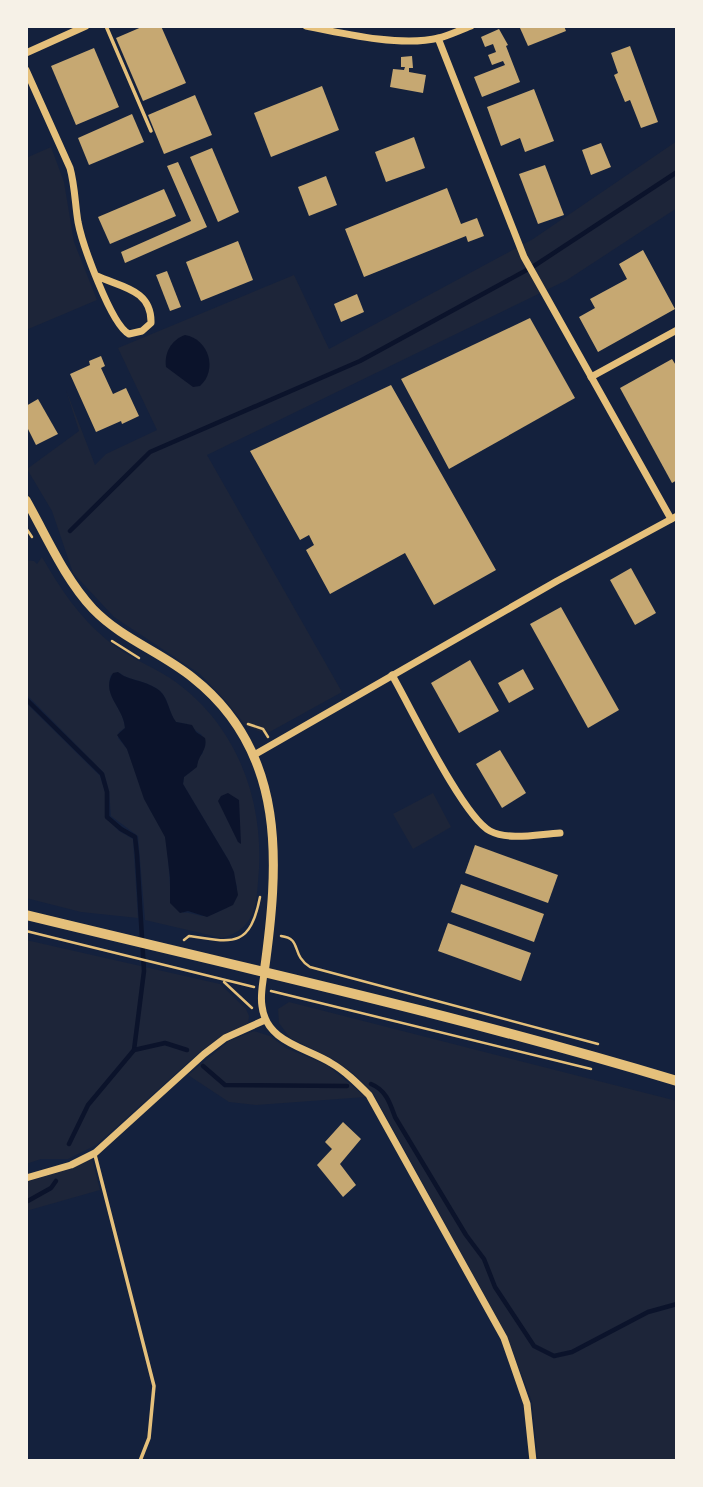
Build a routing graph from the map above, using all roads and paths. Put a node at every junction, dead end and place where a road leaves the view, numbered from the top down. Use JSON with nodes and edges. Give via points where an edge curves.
{"nodes":[{"id":1,"x":86,"y":26,"type":"edge"},
{"id":2,"x":106,"y":26,"type":"edge"},
{"id":3,"x":306,"y":26,"type":"edge"},
{"id":4,"x":471,"y":26,"type":"edge"},
{"id":5,"x":438,"y":38,"type":"junction"},
{"id":6,"x":26,"y":53,"type":"edge"},
{"id":7,"x":26,"y":70,"type":"edge"},
{"id":8,"x":151,"y":131,"type":"dead end"},
{"id":9,"x":97,"y":276,"type":"junction"},
{"id":10,"x":677,"y":330,"type":"edge"},
{"id":11,"x":591,"y":377,"type":"junction"},
{"id":12,"x":26,"y":500,"type":"edge"},
{"id":13,"x":674,"y":518,"type":"edge"},
{"id":14,"x":26,"y":527,"type":"edge"},
{"id":15,"x":33,"y":539,"type":"dead end"},
{"id":16,"x":105,"y":636,"type":"dead end"},
{"id":17,"x":142,"y":659,"type":"dead end"},
{"id":18,"x":392,"y":675,"type":"junction"},
{"id":19,"x":254,"y":755,"type":"junction"},
{"id":20,"x":560,"y":833,"type":"dead end"},
{"id":21,"x":261,"y":894,"type":"dead end"},
{"id":22,"x":26,"y":915,"type":"edge"},
{"id":23,"x":26,"y":931,"type":"edge"},
{"id":24,"x":270,"y":934,"type":"junction"},
{"id":25,"x":181,"y":953,"type":"junction"},
{"id":26,"x":177,"y":969,"type":"junction"},
{"id":27,"x":264,"y":972,"type":"junction"},
{"id":28,"x":221,"y":980,"type":"junction"},
{"id":29,"x":263,"y":989,"type":"junction"},
{"id":30,"x":265,"y":1020,"type":"junction"},
{"id":31,"x":601,"y":1045,"type":"dead end"},
{"id":32,"x":591,"y":1070,"type":"dead end"},
{"id":33,"x":677,"y":1081,"type":"edge"},
{"id":34,"x":95,"y":1153,"type":"junction"},
{"id":35,"x":26,"y":1178,"type":"edge"},
{"id":36,"x":141,"y":1461,"type":"edge"},
{"id":37,"x":533,"y":1461,"type":"edge"}],
"edges":[{"from":1,"to":6,"type":"street"},
{"from":2,"to":8,"type":"lane"},
{"from":3,"to":5,"type":"street","via":[[363,38]]},
{"from":4,"to":5,"type":"street"},
{"from":5,"to":11,"type":"street","via":[[524,257]]},
{"from":7,"to":9,"type":"street","via":[[70,168],[82,237]]},
{"from":9,"to":9,"type":"street","via":[[123,331],[129,334],[147,328],[149,311],[136,292]]},
{"from":10,"to":11,"type":"street"},
{"from":11,"to":13,"type":"street"},
{"from":12,"to":19,"type":"street","via":[[91,607],[119,632],[206,689],[230,716]]},
{"from":13,"to":18,"type":"street"},
{"from":14,"to":15,"type":"path"},
{"from":16,"to":17,"type":"path"},
{"from":18,"to":19,"type":"street"},
{"from":18,"to":20,"type":"street","via":[[476,821],[503,836]]},
{"from":19,"to":24,"type":"street","via":[[273,830]]},
{"from":21,"to":25,"type":"path","via":[[250,929],[240,937],[226,942],[189,936]]},
{"from":22,"to":25,"type":"main road"},
{"from":23,"to":26,"type":"path"},
{"from":24,"to":27,"type":"street"},
{"from":24,"to":31,"type":"path","via":[[291,937],[301,961],[310,967]]},
{"from":25,"to":26,"type":"path"},
{"from":25,"to":27,"type":"main road"},
{"from":26,"to":28,"type":"path"},
{"from":27,"to":29,"type":"street"},
{"from":27,"to":33,"type":"main road","via":[[528,1038]]},
{"from":28,"to":29,"type":"path"},
{"from":28,"to":30,"type":"path"},
{"from":29,"to":30,"type":"street"},
{"from":29,"to":32,"type":"path"},
{"from":30,"to":34,"type":"street","via":[[225,1038],[204,1054]]},
{"from":30,"to":37,"type":"street","via":[[288,1043],[330,1062],[369,1095],[504,1338],[527,1404]]},
{"from":34,"to":35,"type":"street"},
{"from":34,"to":36,"type":"lane","via":[[154,1386],[149,1438]]}]}
